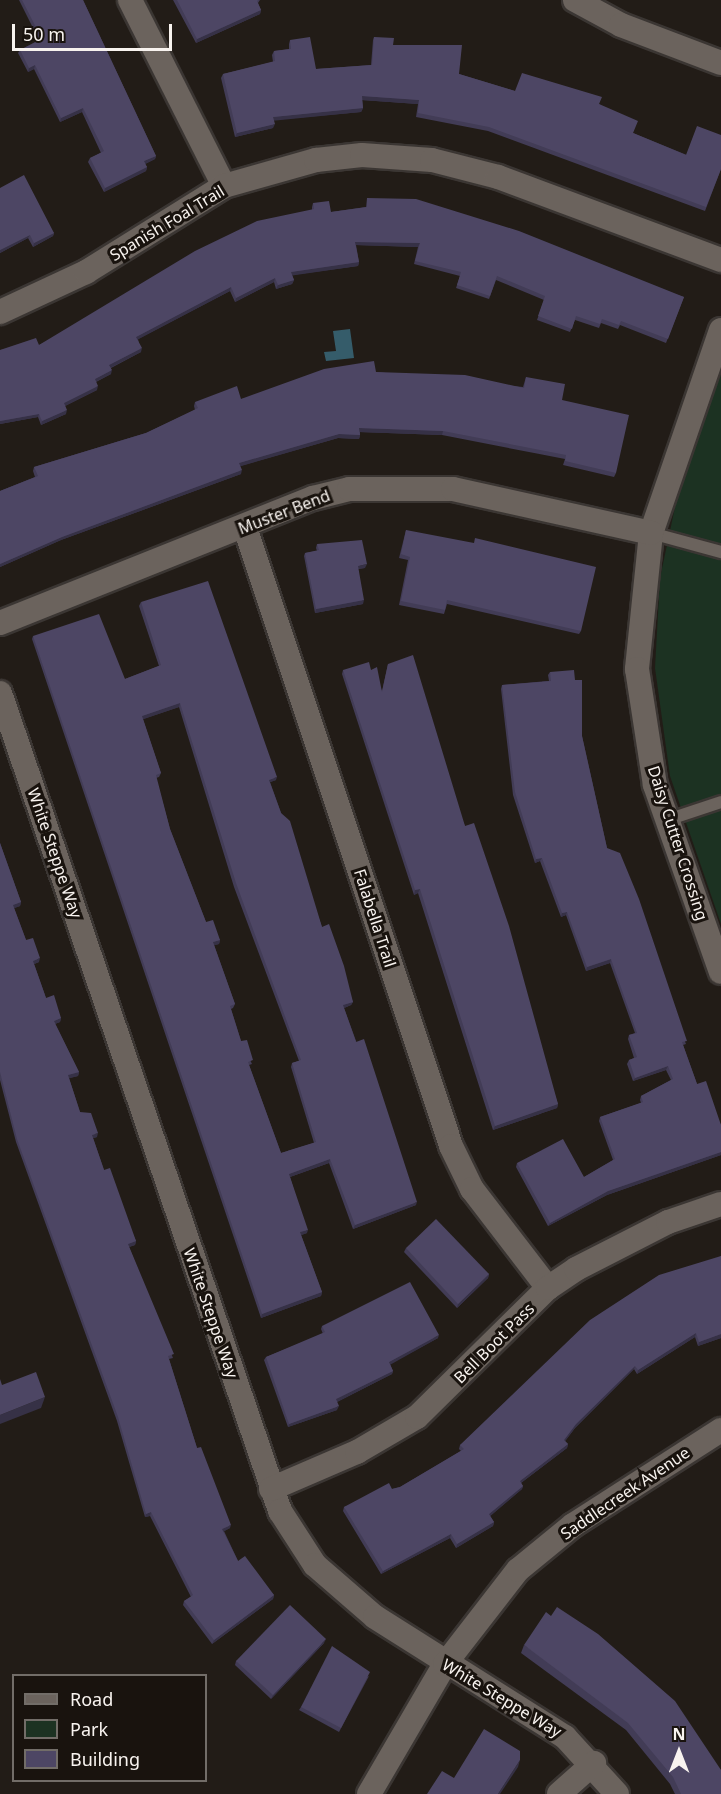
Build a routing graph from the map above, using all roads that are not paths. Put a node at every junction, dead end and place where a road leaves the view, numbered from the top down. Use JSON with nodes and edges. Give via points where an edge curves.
{"nodes":[{"id":1,"x":130,"y":0,"type":"edge"},
{"id":2,"x":575,"y":0,"type":"edge"},
{"id":3,"x":721,"y":63,"type":"edge"},
{"id":4,"x":224,"y":186,"type":"junction"},
{"id":5,"x":721,"y":260,"type":"edge"},
{"id":6,"x":0,"y":312,"type":"edge"},
{"id":7,"x":721,"y":330,"type":"edge"},
{"id":8,"x":245,"y":527,"type":"junction"},
{"id":9,"x":651,"y":533,"type":"junction"},
{"id":10,"x":721,"y":552,"type":"edge"},
{"id":11,"x":0,"y":623,"type":"edge"},
{"id":12,"x":0,"y":693,"type":"edge"},
{"id":13,"x":721,"y":802,"type":"edge"},
{"id":14,"x":667,"y":820,"type":"junction"},
{"id":15,"x":721,"y":972,"type":"edge"},
{"id":16,"x":721,"y":1204,"type":"edge"},
{"id":17,"x":548,"y":1288,"type":"junction"},
{"id":18,"x":721,"y":1430,"type":"edge"},
{"id":19,"x":271,"y":1489,"type":"junction"},
{"id":20,"x":445,"y":1664,"type":"junction"},
{"id":21,"x":594,"y":1763,"type":"junction"},
{"id":22,"x":369,"y":1794,"type":"edge"},
{"id":23,"x":559,"y":1794,"type":"edge"},
{"id":24,"x":617,"y":1794,"type":"edge"}],
"edges":[{"from":1,"to":4,"type":"street"},
{"from":2,"to":3,"type":"street","via":[[621,25]]},
{"from":4,"to":5,"type":"street","name":"Spanish Foal Trail","via":[[316,160],[362,155],[432,160],[498,177]]},
{"from":4,"to":6,"type":"street","name":"Spanish Foal Trail","via":[[86,272]]},
{"from":7,"to":9,"type":"street","name":"Daisy Cutter Crossing"},
{"from":8,"to":9,"type":"street","name":"Muster Bend","via":[[313,498],[399,485],[453,489]]},
{"from":8,"to":11,"type":"street","name":"Muster Bend"},
{"from":8,"to":17,"type":"street","name":"Falabella Trail","via":[[451,1146],[472,1189]]},
{"from":9,"to":10,"type":"lane"},
{"from":9,"to":14,"type":"street","name":"Daisy Cutter Crossing","via":[[637,669],[655,785]]},
{"from":12,"to":19,"type":"street","name":"White Steppe Way"},
{"from":13,"to":14,"type":"lane"},
{"from":14,"to":15,"type":"street","name":"Daisy Cutter Crossing"},
{"from":16,"to":17,"type":"street","name":"Bell Boot Pass","via":[[668,1222]]},
{"from":17,"to":19,"type":"street","name":"Bell Boot Pass","via":[[417,1417],[357,1452]]},
{"from":18,"to":20,"type":"street","name":"Saddlecreek Avenue","via":[[573,1525],[518,1570]]},
{"from":19,"to":20,"type":"street","name":"White Steppe Way","via":[[315,1565],[375,1617]]},
{"from":20,"to":21,"type":"street","name":"White Steppe Way","via":[[547,1724]]},
{"from":20,"to":22,"type":"street","name":"Saddlecreek Avenue"},
{"from":21,"to":23,"type":"street"},
{"from":21,"to":24,"type":"street","name":"White Steppe Way"}]}
